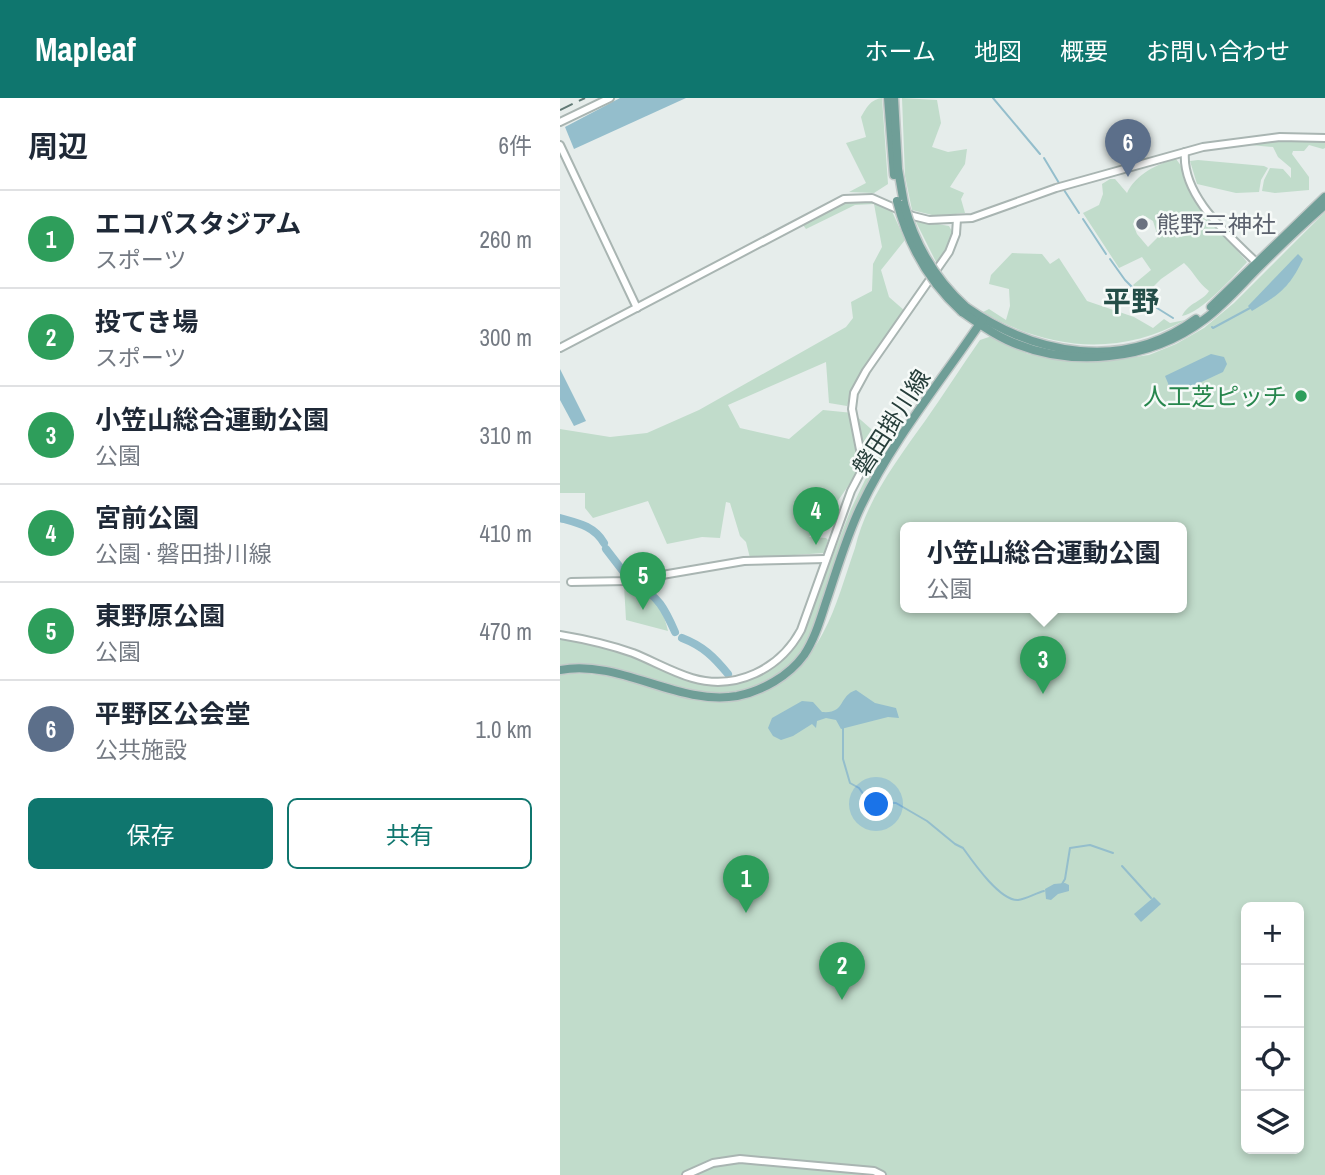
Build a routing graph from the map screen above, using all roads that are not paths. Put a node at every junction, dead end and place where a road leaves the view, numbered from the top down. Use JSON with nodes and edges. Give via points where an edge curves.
{"nodes":[{"id":1,"x":610,"y":98,"type":"edge"},
{"id":2,"x":888,"y":98,"type":"edge"},
{"id":3,"x":894,"y":98,"type":"edge"},
{"id":4,"x":560,"y":122,"type":"edge"},
{"id":5,"x":893,"y":125,"type":"junction"},
{"id":6,"x":1325,"y":138,"type":"edge"},
{"id":7,"x":560,"y":145,"type":"edge"},
{"id":8,"x":1185,"y":152,"type":"junction"},
{"id":9,"x":1325,"y":197,"type":"edge"},
{"id":10,"x":1325,"y":205,"type":"edge"},
{"id":11,"x":957,"y":219,"type":"junction"},
{"id":12,"x":1258,"y":264,"type":"junction"},
{"id":13,"x":637,"y":308,"type":"junction"},
{"id":14,"x":981,"y":321,"type":"junction"},
{"id":15,"x":560,"y":348,"type":"edge"},
{"id":16,"x":826,"y":559,"type":"junction"},
{"id":17,"x":570,"y":582,"type":"dead end"},
{"id":18,"x":560,"y":635,"type":"edge"},
{"id":19,"x":560,"y":670,"type":"edge"},
{"id":20,"x":686,"y":1175,"type":"edge"},
{"id":21,"x":882,"y":1175,"type":"edge"}],
"edges":[{"from":1,"to":4,"type":"street"},
{"from":2,"to":5,"type":"main road"},
{"from":3,"to":5,"type":"main road"},
{"from":5,"to":14,"type":"main road","bridge":true,"via":[[900,202],[908,222],[943,284],[964,310]]},
{"from":6,"to":8,"type":"street","via":[[1280,137]]},
{"from":7,"to":13,"type":"street"},
{"from":8,"to":11,"type":"street","via":[[1028,197],[984,215]]},
{"from":8,"to":12,"type":"street","via":[[1189,176],[1203,205]]},
{"from":9,"to":12,"type":"main road"},
{"from":10,"to":12,"type":"main road"},
{"from":11,"to":13,"type":"street","via":[[920,218],[873,198],[844,199]]},
{"from":11,"to":16,"type":"street","via":[[949,252],[854,393],[860,472]]},
{"from":12,"to":14,"type":"main road","via":[[1190,323],[1162,338],[1130,347],[1090,352],[1048,347]]},
{"from":13,"to":15,"type":"street"},
{"from":14,"to":19,"type":"main road","name":"磐田掛川線","via":[[861,506],[816,632],[791,669],[763,688],[722,697],[700,696],[599,669]]},
{"from":16,"to":17,"type":"street","via":[[744,561],[627,581]]},
{"from":16,"to":18,"type":"street","via":[[795,640],[767,668],[740,680],[692,678],[632,653]]},
{"from":20,"to":21,"type":"street","via":[[713,1163],[740,1159]]}]}
